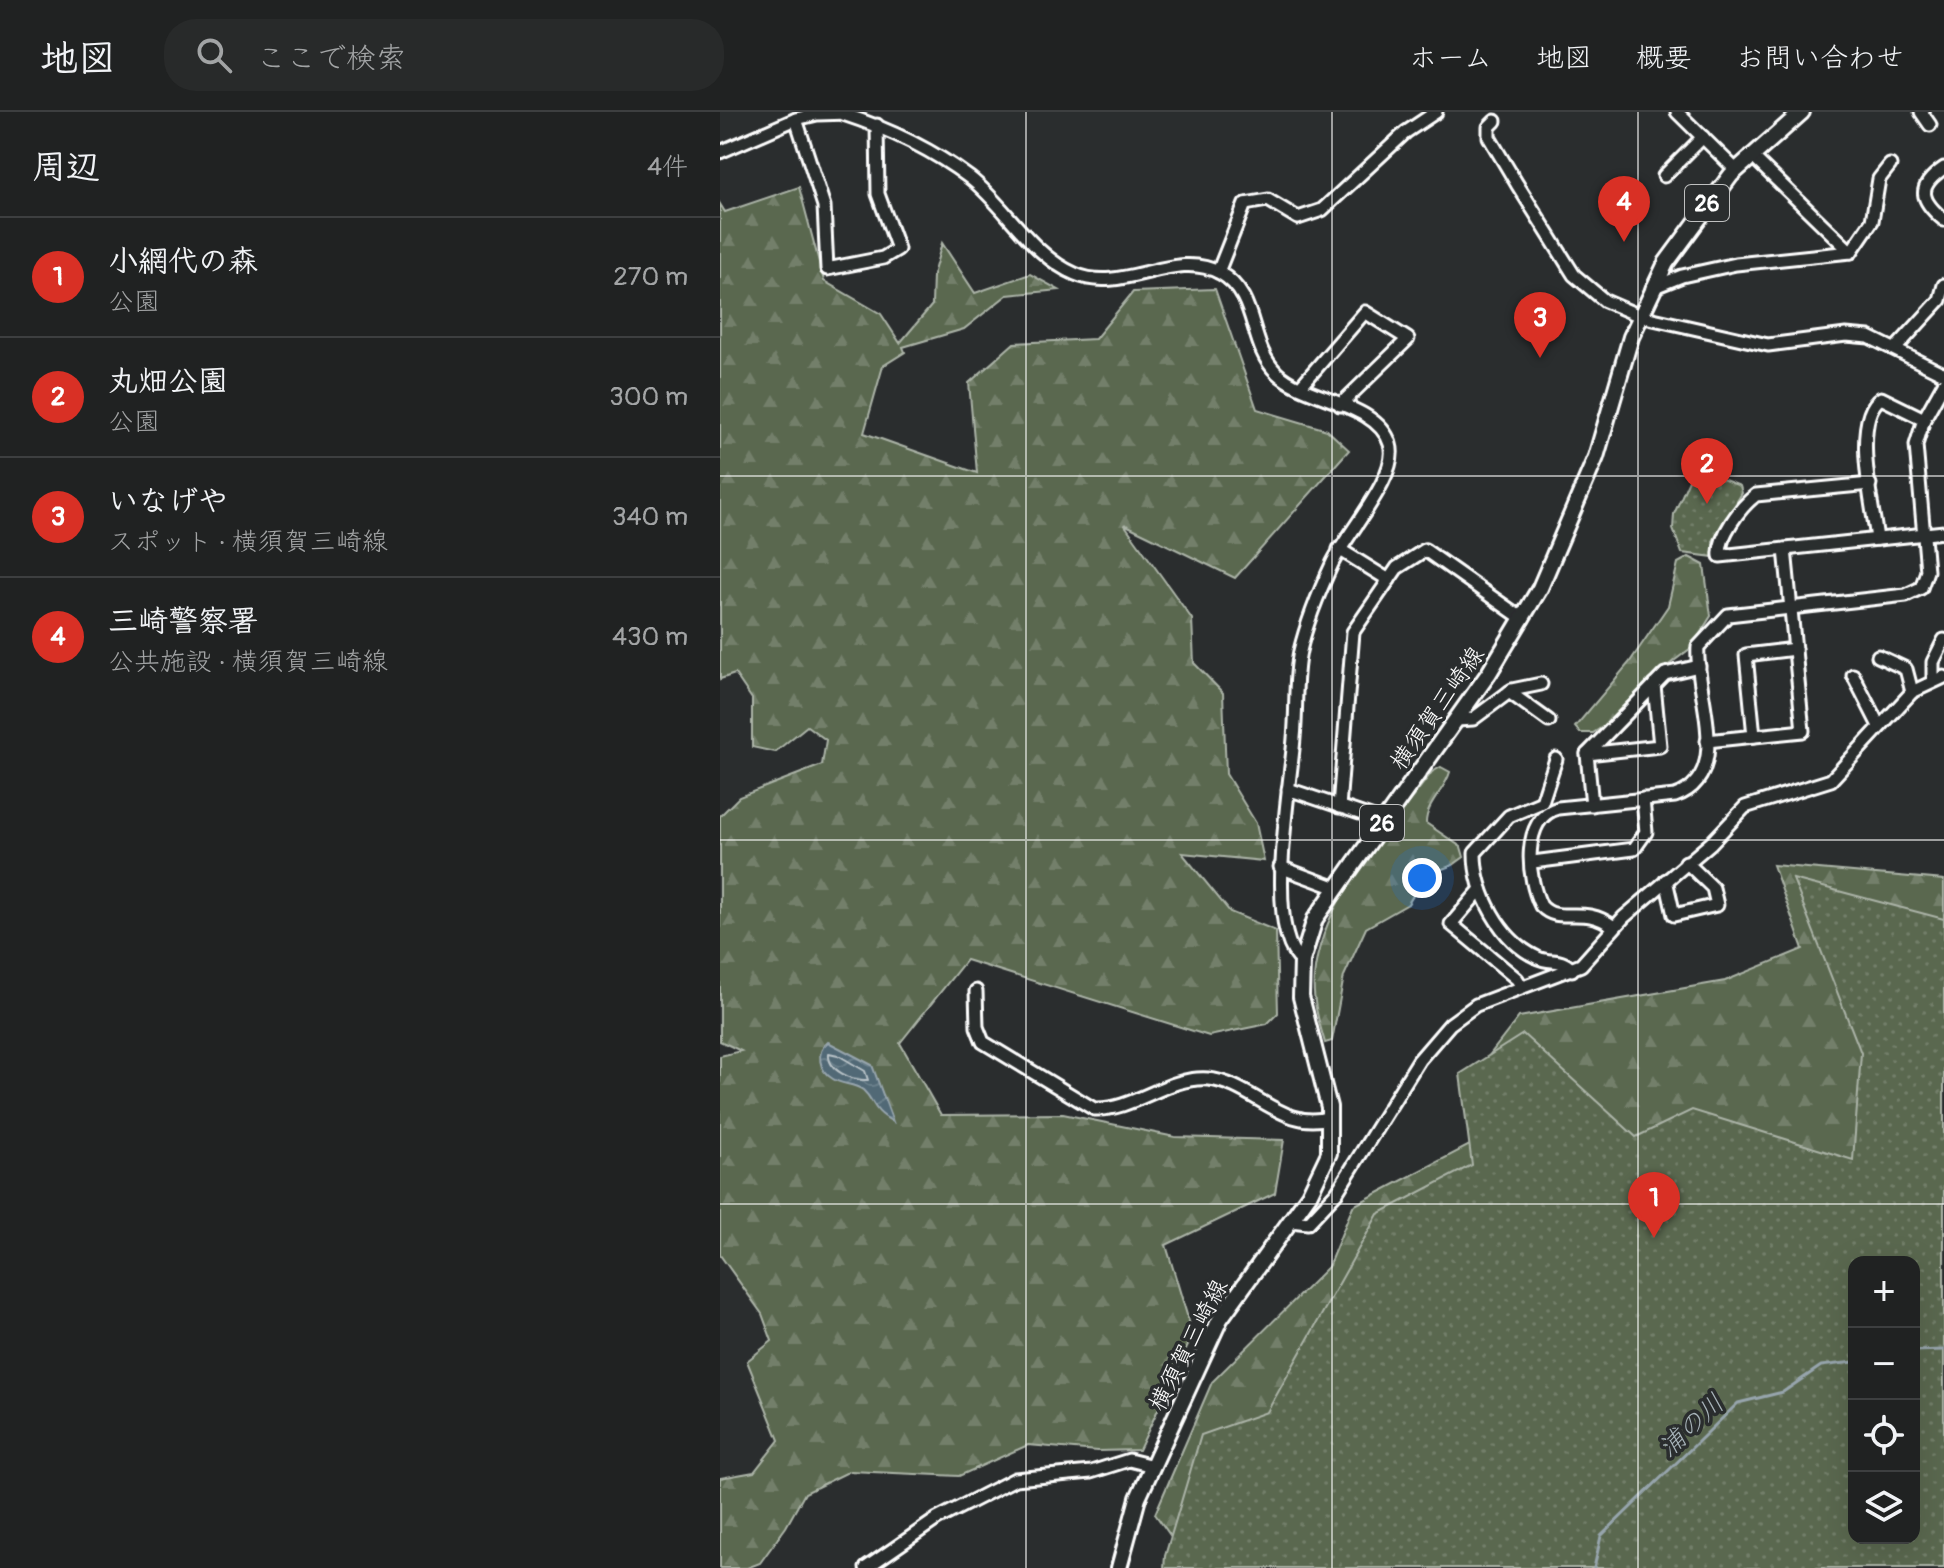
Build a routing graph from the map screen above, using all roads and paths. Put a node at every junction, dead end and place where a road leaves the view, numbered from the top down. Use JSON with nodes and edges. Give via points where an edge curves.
{"nodes":[{"id":1,"x":1436,"y":112,"type":"edge"},
{"id":2,"x":1677,"y":112,"type":"edge"},
{"id":3,"x":1802,"y":112,"type":"edge"},
{"id":4,"x":1921,"y":112,"type":"edge"},
{"id":5,"x":848,"y":113,"type":"edge"},
{"id":6,"x":796,"y":119,"type":"junction"},
{"id":7,"x":1495,"y":121,"type":"dead end"},
{"id":8,"x":877,"y":125,"type":"junction"},
{"id":9,"x":1930,"y":125,"type":"dead end"},
{"id":10,"x":1703,"y":137,"type":"junction"},
{"id":11,"x":720,"y":152,"type":"edge"},
{"id":12,"x":1751,"y":155,"type":"junction"},
{"id":13,"x":1890,"y":165,"type":"dead end"},
{"id":14,"x":1944,"y":168,"type":"edge"},
{"id":15,"x":1736,"y":170,"type":"junction"},
{"id":16,"x":1664,"y":176,"type":"dead end"},
{"id":17,"x":1944,"y":220,"type":"edge"},
{"id":18,"x":1851,"y":252,"type":"junction"},
{"id":19,"x":1218,"y":272,"type":"junction"},
{"id":20,"x":1944,"y":285,"type":"edge"},
{"id":21,"x":1652,"y":289,"type":"junction"},
{"id":22,"x":1640,"y":316,"type":"junction"},
{"id":23,"x":1896,"y":348,"type":"junction"},
{"id":24,"x":1944,"y":374,"type":"edge"},
{"id":25,"x":1944,"y":383,"type":"edge"},
{"id":26,"x":1300,"y":387,"type":"junction"},
{"id":27,"x":1340,"y":405,"type":"junction"},
{"id":28,"x":1924,"y":419,"type":"junction"},
{"id":29,"x":1870,"y":484,"type":"junction"},
{"id":30,"x":1944,"y":532,"type":"edge"},
{"id":31,"x":1923,"y":534,"type":"junction"},
{"id":32,"x":1877,"y":539,"type":"junction"},
{"id":33,"x":1339,"y":549,"type":"junction"},
{"id":34,"x":1785,"y":549,"type":"junction"},
{"id":35,"x":1389,"y":580,"type":"junction"},
{"id":36,"x":1791,"y":607,"type":"junction"},
{"id":37,"x":1523,"y":619,"type":"junction"},
{"id":38,"x":1944,"y":640,"type":"edge"},
{"id":39,"x":1795,"y":649,"type":"junction"},
{"id":40,"x":1878,"y":656,"type":"dead end"},
{"id":41,"x":1699,"y":666,"type":"junction"},
{"id":42,"x":1853,"y":675,"type":"dead end"},
{"id":43,"x":1938,"y":678,"type":"edge"},
{"id":44,"x":1541,"y":684,"type":"dead end"},
{"id":45,"x":1654,"y":685,"type":"junction"},
{"id":46,"x":1509,"y":692,"type":"junction"},
{"id":47,"x":1912,"y":692,"type":"junction"},
{"id":48,"x":1457,"y":720,"type":"junction"},
{"id":49,"x":1549,"y":721,"type":"dead end"},
{"id":50,"x":1879,"y":726,"type":"junction"},
{"id":51,"x":1754,"y":736,"type":"junction"},
{"id":52,"x":1707,"y":741,"type":"junction"},
{"id":53,"x":1587,"y":754,"type":"junction"},
{"id":54,"x":1556,"y":759,"type":"dead end"},
{"id":55,"x":1288,"y":789,"type":"junction"},
{"id":56,"x":1643,"y":799,"type":"junction"},
{"id":57,"x":1592,"y":805,"type":"junction"},
{"id":58,"x":1339,"y":807,"type":"junction"},
{"id":59,"x":1383,"y":821,"type":"junction"},
{"id":60,"x":1533,"y":862,"type":"junction"},
{"id":61,"x":1686,"y":862,"type":"junction"},
{"id":62,"x":1280,"y":867,"type":"junction"},
{"id":63,"x":1666,"y":880,"type":"junction"},
{"id":64,"x":1334,"y":887,"type":"junction"},
{"id":65,"x":1481,"y":889,"type":"junction"},
{"id":66,"x":1614,"y":927,"type":"junction"},
{"id":67,"x":1302,"y":961,"type":"junction"},
{"id":68,"x":1572,"y":970,"type":"junction"},
{"id":69,"x":1522,"y":987,"type":"junction"},
{"id":70,"x":976,"y":991,"type":"dead end"},
{"id":71,"x":1330,"y":1117,"type":"junction"},
{"id":72,"x":1291,"y":1221,"type":"junction"},
{"id":73,"x":1153,"y":1466,"type":"junction"},
{"id":74,"x":866,"y":1568,"type":"edge"},
{"id":75,"x":1119,"y":1568,"type":"edge"}],
"edges":[{"from":1,"to":19,"type":"street","via":[[1342,194],[1306,217],[1291,216],[1268,200],[1245,204]]},
{"from":2,"to":10,"type":"street"},
{"from":3,"to":12,"type":"main road","name":"横須賀三崎線","number":"26"},
{"from":4,"to":9,"type":"street"},
{"from":5,"to":6,"type":"street"},
{"from":5,"to":8,"type":"street"},
{"from":6,"to":8,"type":"street","via":[[824,206],[827,269],[883,258],[898,249],[878,194]]},
{"from":6,"to":11,"type":"street"},
{"from":7,"to":22,"type":"street","via":[[1489,137],[1574,275],[1591,293]]},
{"from":8,"to":19,"type":"street","via":[[970,178],[1072,273],[1094,281],[1185,265]]},
{"from":10,"to":15,"type":"street"},
{"from":10,"to":16,"type":"street"},
{"from":12,"to":15,"type":"main road","name":"横須賀三崎線","number":"26"},
{"from":12,"to":18,"type":"street"},
{"from":13,"to":18,"type":"street","via":[[1879,179],[1872,221]]},
{"from":14,"to":17,"type":"street","via":[[1932,176],[1924,196],[1927,206]]},
{"from":15,"to":21,"type":"main road","name":"横須賀三崎線","number":"26","via":[[1685,234]]},
{"from":18,"to":21,"type":"street","via":[[1736,264]]},
{"from":19,"to":26,"type":"street","via":[[1245,297],[1271,366]]},
{"from":20,"to":23,"type":"street","via":[[1940,300]]},
{"from":21,"to":22,"type":"main road","name":"横須賀三崎線","number":"26"},
{"from":22,"to":23,"type":"street","via":[[1768,345],[1846,335]]},
{"from":22,"to":37,"type":"main road","name":"横須賀三崎線","number":"26","via":[[1580,500]]},
{"from":23,"to":24,"type":"street"},
{"from":25,"to":28,"type":"street"},
{"from":26,"to":27,"type":"street"},
{"from":26,"to":27,"type":"street","via":[[1365,312],[1408,339]]},
{"from":27,"to":33,"type":"street","via":[[1379,426],[1392,454],[1388,475]]},
{"from":28,"to":29,"type":"street","via":[[1886,399],[1877,400],[1865,433]]},
{"from":28,"to":31,"type":"street","via":[[1916,461]]},
{"from":29,"to":32,"type":"street"},
{"from":29,"to":34,"type":"street","via":[[1756,495],[1719,545],[1720,556]]},
{"from":30,"to":31,"type":"street"},
{"from":31,"to":32,"type":"street"},
{"from":31,"to":36,"type":"street","via":[[1927,575],[1918,590]]},
{"from":32,"to":34,"type":"street"},
{"from":33,"to":35,"type":"street"},
{"from":33,"to":55,"type":"street","via":[[1300,653]]},
{"from":34,"to":36,"type":"street"},
{"from":35,"to":37,"type":"street","via":[[1397,568],[1425,550]]},
{"from":35,"to":58,"type":"street","via":[[1353,632]]},
{"from":36,"to":39,"type":"street"},
{"from":36,"to":41,"type":"street","via":[[1728,615],[1702,640]]},
{"from":37,"to":48,"type":"main road","name":"横須賀三崎線","number":"26"},
{"from":38,"to":43,"type":"street","via":[[1933,662]]},
{"from":39,"to":51,"type":"street","via":[[1746,655]]},
{"from":39,"to":51,"type":"street","via":[[1803,731]]},
{"from":40,"to":47,"type":"street","via":[[1906,669]]},
{"from":41,"to":45,"type":"street","via":[[1674,669]]},
{"from":41,"to":52,"type":"street"},
{"from":42,"to":50,"type":"street"},
{"from":43,"to":47,"type":"street"},
{"from":44,"to":46,"type":"street"},
{"from":45,"to":53,"type":"street"},
{"from":45,"to":53,"type":"street","via":[[1660,746]]},
{"from":46,"to":48,"type":"street","via":[[1473,719]]},
{"from":46,"to":49,"type":"street"},
{"from":47,"to":50,"type":"street"},
{"from":48,"to":59,"type":"main road","name":"横須賀三崎線","number":"26"},
{"from":50,"to":61,"type":"street","via":[[1834,778],[1750,804]]},
{"from":51,"to":52,"type":"street"},
{"from":52,"to":56,"type":"street","via":[[1706,764],[1689,788],[1675,796]]},
{"from":53,"to":57,"type":"street"},
{"from":54,"to":65,"type":"street","via":[[1542,802],[1509,816],[1475,853]]},
{"from":55,"to":58,"type":"street"},
{"from":55,"to":62,"type":"street"},
{"from":56,"to":57,"type":"street"},
{"from":56,"to":60,"type":"street","via":[[1646,832],[1634,849]]},
{"from":57,"to":60,"type":"street","via":[[1552,810],[1539,819],[1531,835]]},
{"from":58,"to":59,"type":"street"},
{"from":59,"to":64,"type":"main road","name":"横須賀三崎線","number":"26"},
{"from":60,"to":66,"type":"street","via":[[1538,901],[1546,912],[1590,913]]},
{"from":61,"to":63,"type":"street"},
{"from":61,"to":63,"type":"street","via":[[1713,888],[1717,905],[1674,915]]},
{"from":62,"to":64,"type":"street"},
{"from":62,"to":67,"type":"street","via":[[1290,946]]},
{"from":63,"to":66,"type":"street"},
{"from":64,"to":67,"type":"main road","name":"横須賀三崎線","number":"26","via":[[1315,919]]},
{"from":65,"to":68,"type":"street","via":[[1496,920],[1514,940],[1538,958],[1563,961]]},
{"from":65,"to":69,"type":"street","via":[[1451,924]]},
{"from":66,"to":68,"type":"street"},
{"from":67,"to":71,"type":"main road","name":"横須賀三崎線","number":"26","via":[[1304,1014]]},
{"from":68,"to":69,"type":"street"},
{"from":69,"to":72,"type":"street","via":[[1476,1005],[1439,1035],[1324,1210],[1308,1223]]},
{"from":70,"to":71,"type":"street","via":[[983,1042],[1094,1109],[1113,1108],[1178,1083],[1210,1079],[1314,1122]]},
{"from":71,"to":72,"type":"main road","name":"横須賀三崎線","number":"26","via":[[1325,1164]]},
{"from":72,"to":73,"type":"main road","name":"横須賀三崎線","number":"26","via":[[1220,1319]]},
{"from":73,"to":74,"type":"street","via":[[1121,1461],[1091,1472],[1015,1479],[937,1519]]},
{"from":73,"to":75,"type":"main road","name":"横須賀三崎線","number":"26","via":[[1133,1511]]}]}
